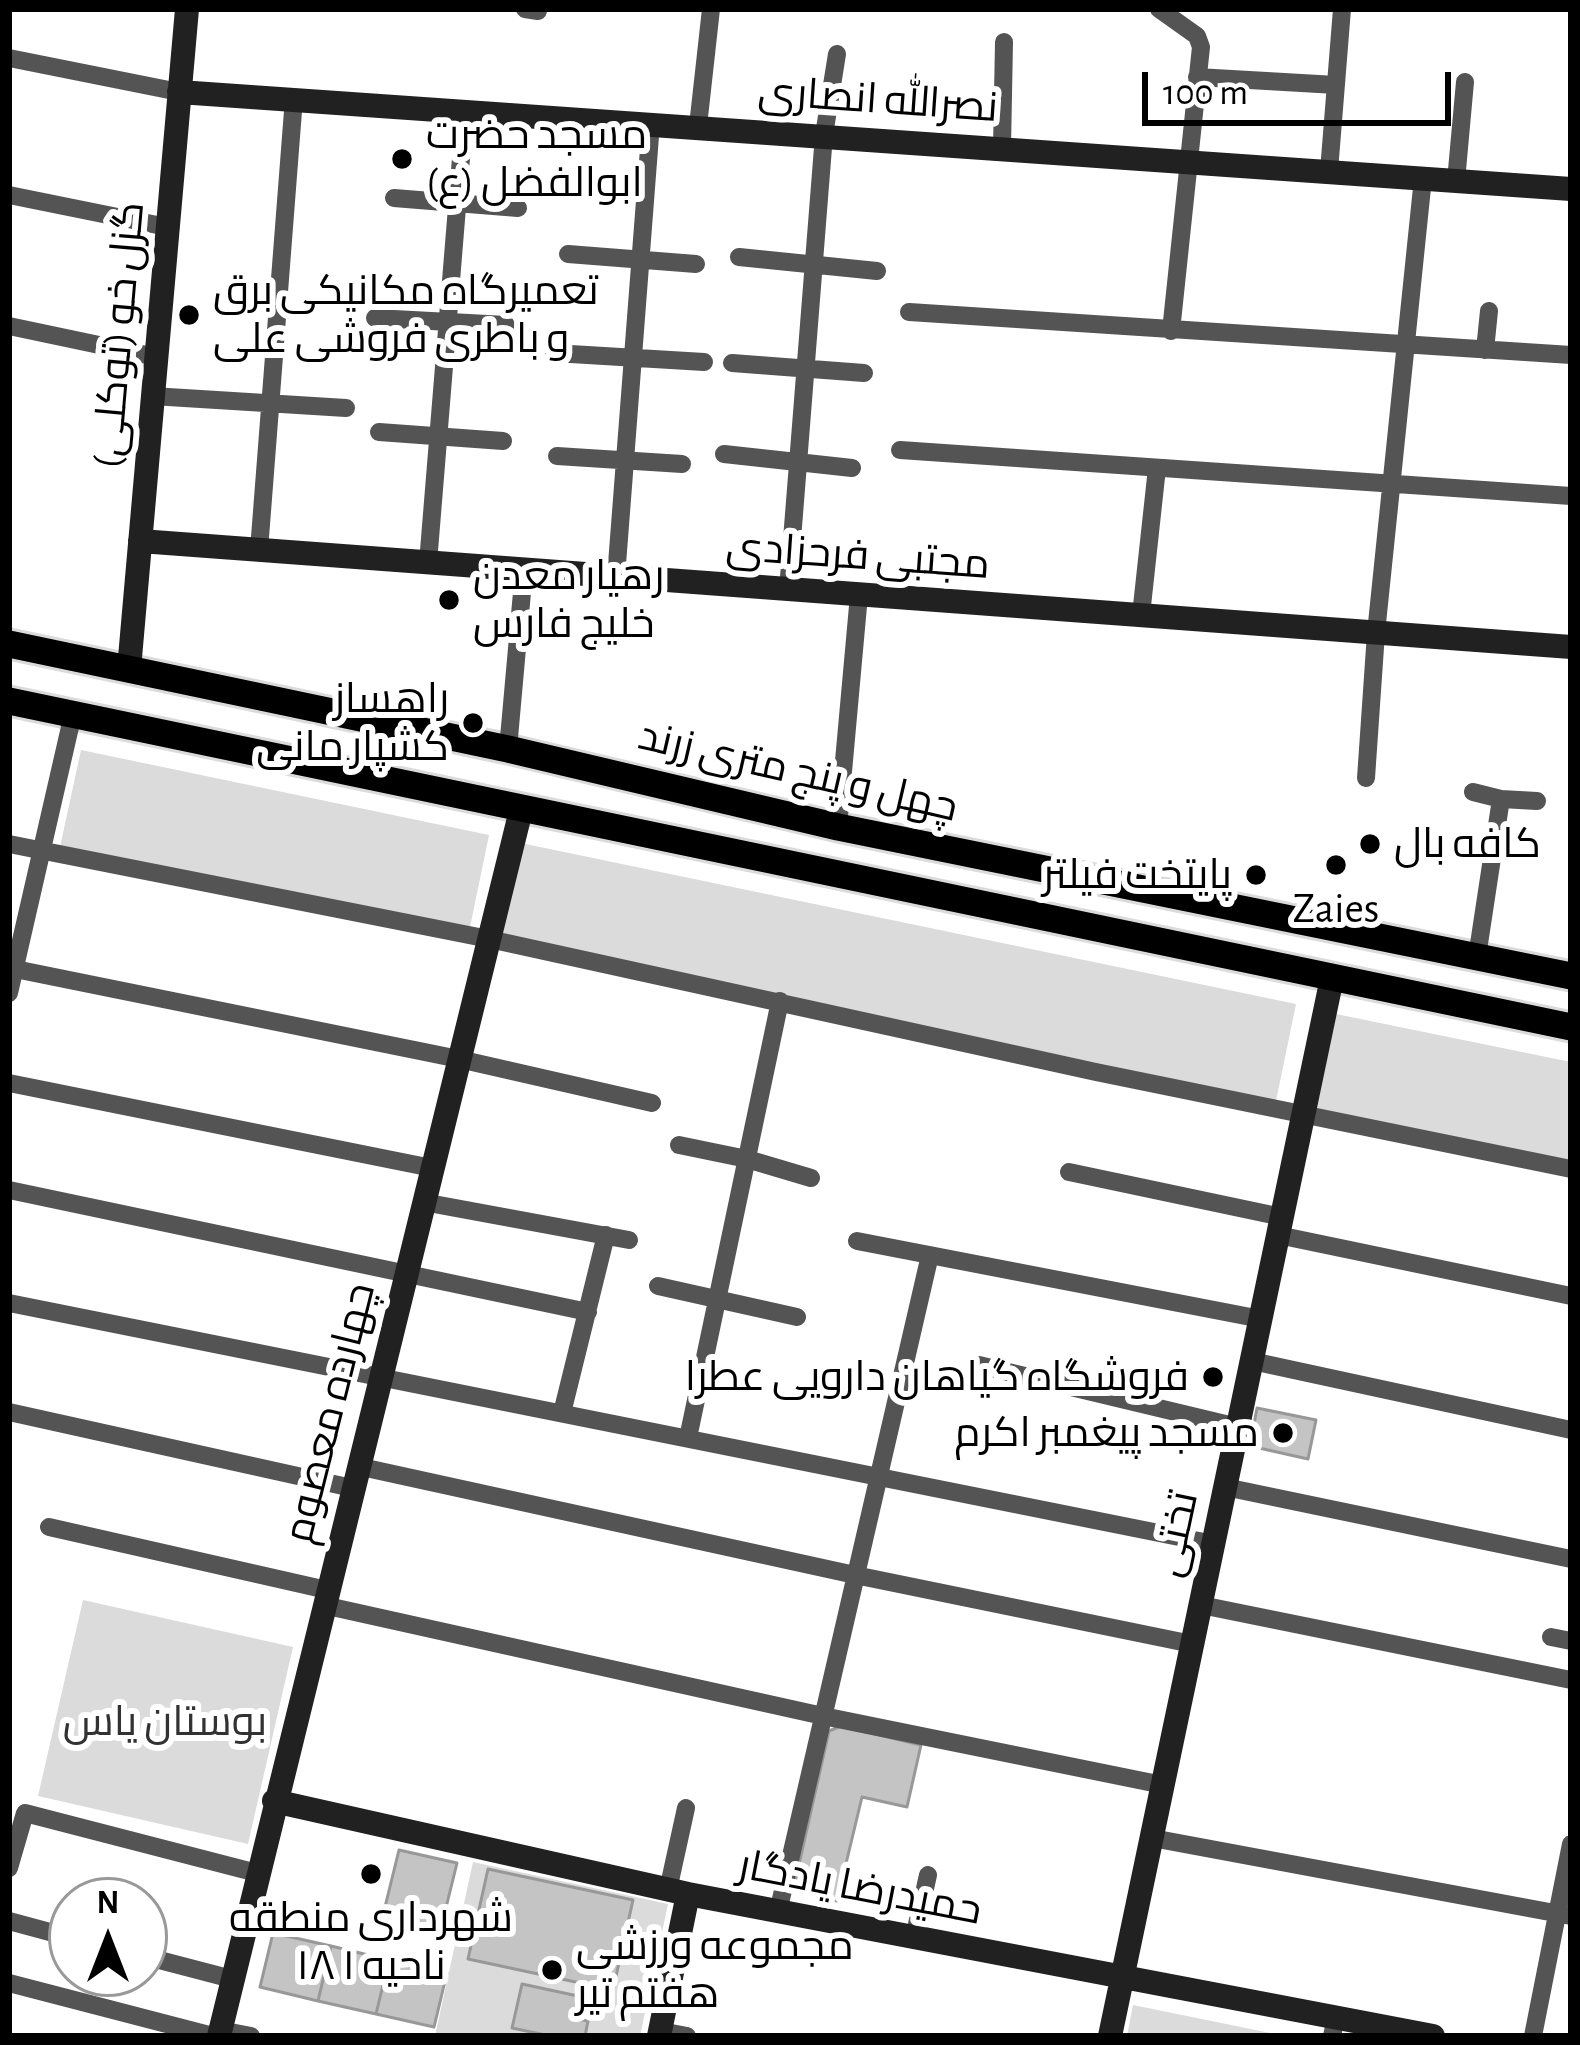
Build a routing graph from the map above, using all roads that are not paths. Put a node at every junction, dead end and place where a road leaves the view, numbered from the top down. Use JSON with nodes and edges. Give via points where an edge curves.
{"nodes":[{"id":1,"x":187,"y":9,"type":"edge"},
{"id":2,"x":712,"y":9,"type":"edge"},
{"id":3,"x":1342,"y":9,"type":"edge"},
{"id":4,"x":1171,"y":12,"type":"edge"},
{"id":5,"x":1004,"y":42,"type":"dead end"},
{"id":6,"x":837,"y":54,"type":"dead end"},
{"id":7,"x":9,"y":58,"type":"edge"},
{"id":8,"x":1197,"y":77,"type":"junction"},
{"id":9,"x":1465,"y":82,"type":"dead end"},
{"id":10,"x":1336,"y":85,"type":"junction"},
{"id":11,"x":179,"y":92,"type":"junction"},
{"id":12,"x":294,"y":98,"type":"junction"},
{"id":13,"x":465,"y":110,"type":"junction"},
{"id":14,"x":651,"y":123,"type":"junction"},
{"id":15,"x":698,"y":126,"type":"junction"},
{"id":16,"x":824,"y":135,"type":"junction"},
{"id":17,"x":1001,"y":148,"type":"junction"},
{"id":18,"x":1189,"y":161,"type":"junction"},
{"id":19,"x":1329,"y":171,"type":"junction"},
{"id":20,"x":1423,"y":178,"type":"junction"},
{"id":21,"x":1456,"y":181,"type":"junction"},
{"id":22,"x":1571,"y":189,"type":"edge"},
{"id":23,"x":9,"y":195,"type":"edge"},
{"id":24,"x":394,"y":198,"type":"dead end"},
{"id":25,"x":459,"y":203,"type":"junction"},
{"id":26,"x":518,"y":208,"type":"dead end"},
{"id":27,"x":167,"y":227,"type":"junction"},
{"id":28,"x":568,"y":254,"type":"dead end"},
{"id":29,"x":740,"y":257,"type":"dead end"},
{"id":30,"x":640,"y":260,"type":"junction"},
{"id":31,"x":696,"y":264,"type":"dead end"},
{"id":32,"x":814,"y":266,"type":"junction"},
{"id":33,"x":877,"y":271,"type":"dead end"},
{"id":34,"x":1489,"y":311,"type":"dead end"},
{"id":35,"x":909,"y":312,"type":"dead end"},
{"id":36,"x":375,"y":318,"type":"dead end"},
{"id":37,"x":449,"y":322,"type":"junction"},
{"id":38,"x":506,"y":325,"type":"dead end"},
{"id":39,"x":9,"y":326,"type":"edge"},
{"id":40,"x":1171,"y":331,"type":"junction"},
{"id":41,"x":1406,"y":346,"type":"junction"},
{"id":42,"x":1485,"y":350,"type":"junction"},
{"id":43,"x":554,"y":353,"type":"dead end"},
{"id":44,"x":1571,"y":355,"type":"edge"},
{"id":45,"x":156,"y":357,"type":"junction"},
{"id":46,"x":633,"y":358,"type":"junction"},
{"id":47,"x":704,"y":362,"type":"dead end"},
{"id":48,"x":732,"y":363,"type":"dead end"},
{"id":49,"x":806,"y":370,"type":"junction"},
{"id":50,"x":865,"y":374,"type":"dead end"},
{"id":51,"x":152,"y":397,"type":"junction"},
{"id":52,"x":270,"y":404,"type":"junction"},
{"id":53,"x":346,"y":408,"type":"dead end"},
{"id":54,"x":379,"y":432,"type":"dead end"},
{"id":55,"x":439,"y":436,"type":"junction"},
{"id":56,"x":503,"y":441,"type":"dead end"},
{"id":57,"x":900,"y":450,"type":"dead end"},
{"id":58,"x":724,"y":454,"type":"dead end"},
{"id":59,"x":557,"y":456,"type":"dead end"},
{"id":60,"x":625,"y":460,"type":"junction"},
{"id":61,"x":798,"y":461,"type":"junction"},
{"id":62,"x":682,"y":464,"type":"dead end"},
{"id":63,"x":851,"y":468,"type":"dead end"},
{"id":64,"x":1157,"y":468,"type":"junction"},
{"id":65,"x":1392,"y":482,"type":"junction"},
{"id":66,"x":1571,"y":496,"type":"edge"},
{"id":67,"x":140,"y":542,"type":"junction"},
{"id":68,"x":259,"y":550,"type":"junction"},
{"id":69,"x":428,"y":563,"type":"junction"},
{"id":70,"x":524,"y":570,"type":"junction"},
{"id":71,"x":616,"y":577,"type":"junction"},
{"id":72,"x":788,"y":590,"type":"junction"},
{"id":73,"x":860,"y":595,"type":"junction"},
{"id":74,"x":1142,"y":615,"type":"junction"},
{"id":75,"x":1376,"y":633,"type":"junction"},
{"id":76,"x":9,"y":644,"type":"edge"},
{"id":77,"x":1571,"y":647,"type":"edge"},
{"id":78,"x":129,"y":669,"type":"junction"},
{"id":79,"x":9,"y":700,"type":"edge"},
{"id":80,"x":73,"y":714,"type":"junction"},
{"id":81,"x":508,"y":749,"type":"junction"},
{"id":82,"x":1366,"y":778,"type":"dead end"},
{"id":83,"x":1473,"y":792,"type":"dead end"},
{"id":84,"x":1502,"y":799,"type":"junction"},
{"id":85,"x":1537,"y":801,"type":"dead end"},
{"id":86,"x":521,"y":810,"type":"junction"},
{"id":87,"x":838,"y":827,"type":"junction"},
{"id":88,"x":9,"y":844,"type":"edge"},
{"id":89,"x":41,"y":850,"type":"junction"},
{"id":90,"x":489,"y":939,"type":"junction"},
{"id":91,"x":1477,"y":957,"type":"junction"},
{"id":92,"x":15,"y":968,"type":"junction"},
{"id":93,"x":1571,"y":976,"type":"edge"},
{"id":94,"x":1332,"y":978,"type":"junction"},
{"id":95,"x":9,"y":993,"type":"edge"},
{"id":96,"x":781,"y":1001,"type":"junction"},
{"id":97,"x":1571,"y":1027,"type":"edge"},
{"id":98,"x":459,"y":1059,"type":"junction"},
{"id":99,"x":9,"y":1083,"type":"edge"},
{"id":100,"x":652,"y":1103,"type":"dead end"},
{"id":101,"x":1304,"y":1113,"type":"junction"},
{"id":102,"x":679,"y":1145,"type":"dead end"},
{"id":103,"x":747,"y":1159,"type":"junction"},
{"id":104,"x":432,"y":1168,"type":"junction"},
{"id":105,"x":1571,"y":1169,"type":"edge"},
{"id":106,"x":1069,"y":1172,"type":"dead end"},
{"id":107,"x":812,"y":1178,"type":"dead end"},
{"id":108,"x":9,"y":1190,"type":"edge"},
{"id":109,"x":423,"y":1202,"type":"junction"},
{"id":110,"x":1280,"y":1226,"type":"junction"},
{"id":111,"x":606,"y":1235,"type":"junction"},
{"id":112,"x":629,"y":1240,"type":"dead end"},
{"id":113,"x":857,"y":1241,"type":"dead end"},
{"id":114,"x":930,"y":1255,"type":"junction"},
{"id":115,"x":406,"y":1272,"type":"junction"},
{"id":116,"x":658,"y":1286,"type":"dead end"},
{"id":117,"x":1571,"y":1296,"type":"edge"},
{"id":118,"x":718,"y":1299,"type":"junction"},
{"id":119,"x":9,"y":1303,"type":"edge"},
{"id":120,"x":587,"y":1312,"type":"junction"},
{"id":121,"x":797,"y":1317,"type":"dead end"},
{"id":122,"x":1261,"y":1319,"type":"junction"},
{"id":123,"x":1252,"y":1361,"type":"junction"},
{"id":124,"x":979,"y":1365,"type":"dead end"},
{"id":125,"x":380,"y":1377,"type":"junction"},
{"id":126,"x":9,"y":1412,"type":"edge"},
{"id":127,"x":562,"y":1413,"type":"junction"},
{"id":128,"x":1238,"y":1427,"type":"junction"},
{"id":129,"x":1571,"y":1430,"type":"edge"},
{"id":130,"x":688,"y":1438,"type":"junction"},
{"id":131,"x":355,"y":1477,"type":"junction"},
{"id":132,"x":878,"y":1477,"type":"junction"},
{"id":133,"x":1226,"y":1487,"type":"junction"},
{"id":134,"x":49,"y":1528,"type":"dead end"},
{"id":135,"x":1214,"y":1544,"type":"junction"},
{"id":136,"x":1571,"y":1559,"type":"edge"},
{"id":137,"x":856,"y":1575,"type":"junction"},
{"id":138,"x":325,"y":1598,"type":"junction"},
{"id":139,"x":1201,"y":1605,"type":"junction"},
{"id":140,"x":1192,"y":1644,"type":"junction"},
{"id":141,"x":1571,"y":1680,"type":"edge"},
{"id":142,"x":823,"y":1716,"type":"junction"},
{"id":143,"x":1163,"y":1785,"type":"junction"},
{"id":144,"x":274,"y":1802,"type":"junction"},
{"id":145,"x":686,"y":1808,"type":"dead end"},
{"id":146,"x":17,"y":1811,"type":"edge"},
{"id":147,"x":1152,"y":1838,"type":"junction"},
{"id":148,"x":1571,"y":1844,"type":"edge"},
{"id":149,"x":9,"y":1868,"type":"edge"},
{"id":150,"x":257,"y":1873,"type":"junction"},
{"id":151,"x":928,"y":1875,"type":"dead end"},
{"id":152,"x":678,"y":1892,"type":"junction"},
{"id":153,"x":778,"y":1912,"type":"junction"},
{"id":154,"x":1564,"y":1914,"type":"edge"},
{"id":155,"x":9,"y":1922,"type":"edge"},
{"id":156,"x":48,"y":1932,"type":"edge"},
{"id":157,"x":914,"y":1938,"type":"junction"},
{"id":158,"x":168,"y":1962,"type":"edge"},
{"id":159,"x":232,"y":1979,"type":"junction"},
{"id":160,"x":1122,"y":1980,"type":"junction"},
{"id":161,"x":9,"y":1983,"type":"edge"},
{"id":162,"x":1334,"y":2027,"type":"edge"},
{"id":163,"x":660,"y":2033,"type":"edge"},
{"id":164,"x":217,"y":2034,"type":"edge"},
{"id":165,"x":251,"y":2036,"type":"edge"},
{"id":166,"x":687,"y":2036,"type":"edge"},
{"id":167,"x":1110,"y":2036,"type":"edge"},
{"id":168,"x":1433,"y":2036,"type":"edge"},
{"id":169,"x":1532,"y":2036,"type":"edge"}],
"edges":[{"from":1,"to":11,"type":"street","name":"گزل خو (توکلی)"},
{"from":2,"to":15,"type":"street"},
{"from":3,"to":10,"type":"street"},
{"from":4,"to":8,"type":"street","via":[[1201,41]]},
{"from":5,"to":17,"type":"street"},
{"from":6,"to":16,"type":"street"},
{"from":7,"to":11,"type":"street"},
{"from":8,"to":10,"type":"street"},
{"from":8,"to":18,"type":"street"},
{"from":9,"to":21,"type":"street"},
{"from":10,"to":19,"type":"street"},
{"from":11,"to":12,"type":"street","name":"نصرالله انصاری"},
{"from":11,"to":27,"type":"street","name":"گزل خو (توکلی)"},
{"from":12,"to":13,"type":"street","name":"نصرالله انصاری"},
{"from":12,"to":52,"type":"street"},
{"from":13,"to":14,"type":"street","name":"نصرالله انصاری"},
{"from":13,"to":25,"type":"street"},
{"from":14,"to":15,"type":"street","name":"نصرالله انصاری"},
{"from":14,"to":30,"type":"street"},
{"from":15,"to":16,"type":"street","name":"نصرالله انصاری"},
{"from":16,"to":17,"type":"street","name":"نصرالله انصاری"},
{"from":16,"to":32,"type":"street"},
{"from":17,"to":18,"type":"street","name":"نصرالله انصاری"},
{"from":18,"to":19,"type":"street","name":"نصرالله انصاری"},
{"from":18,"to":40,"type":"street"},
{"from":19,"to":20,"type":"street","name":"نصرالله انصاری"},
{"from":20,"to":21,"type":"street","name":"نصرالله انصاری"},
{"from":20,"to":41,"type":"street"},
{"from":21,"to":22,"type":"street","name":"نصرالله انصاری"},
{"from":23,"to":27,"type":"street"},
{"from":24,"to":25,"type":"street"},
{"from":25,"to":26,"type":"street"},
{"from":25,"to":37,"type":"street"},
{"from":27,"to":45,"type":"street","name":"گزل خو (توکلی)"},
{"from":28,"to":30,"type":"street"},
{"from":29,"to":32,"type":"street"},
{"from":30,"to":31,"type":"street"},
{"from":30,"to":46,"type":"street"},
{"from":32,"to":33,"type":"street"},
{"from":32,"to":49,"type":"street"},
{"from":34,"to":42,"type":"street"},
{"from":35,"to":40,"type":"street"},
{"from":36,"to":37,"type":"street"},
{"from":37,"to":38,"type":"street"},
{"from":37,"to":55,"type":"street"},
{"from":39,"to":45,"type":"street"},
{"from":40,"to":41,"type":"street"},
{"from":41,"to":42,"type":"street"},
{"from":41,"to":65,"type":"street"},
{"from":42,"to":44,"type":"street"},
{"from":43,"to":46,"type":"street"},
{"from":45,"to":51,"type":"street","name":"گزل خو (توکلی)"},
{"from":46,"to":47,"type":"street"},
{"from":46,"to":60,"type":"street"},
{"from":48,"to":49,"type":"street"},
{"from":49,"to":50,"type":"street"},
{"from":49,"to":61,"type":"street"},
{"from":51,"to":52,"type":"street"},
{"from":51,"to":67,"type":"street","name":"گزل خو (توکلی)"},
{"from":52,"to":53,"type":"street"},
{"from":52,"to":68,"type":"street"},
{"from":54,"to":55,"type":"street"},
{"from":55,"to":56,"type":"street"},
{"from":55,"to":69,"type":"street"},
{"from":57,"to":64,"type":"street"},
{"from":58,"to":61,"type":"street"},
{"from":59,"to":60,"type":"street"},
{"from":60,"to":62,"type":"street"},
{"from":60,"to":71,"type":"street"},
{"from":61,"to":63,"type":"street"},
{"from":61,"to":72,"type":"street"},
{"from":64,"to":65,"type":"street"},
{"from":64,"to":74,"type":"street"},
{"from":65,"to":66,"type":"street"},
{"from":65,"to":75,"type":"street"},
{"from":67,"to":68,"type":"street","name":"مجتبی فرحزادی"},
{"from":67,"to":78,"type":"street","name":"گزل خو (توکلی)"},
{"from":68,"to":69,"type":"street","name":"مجتبی فرحزادی"},
{"from":69,"to":70,"type":"street","name":"مجتبی فرحزادی"},
{"from":70,"to":71,"type":"street","name":"مجتبی فرحزادی"},
{"from":70,"to":81,"type":"street"},
{"from":71,"to":72,"type":"street","name":"مجتبی فرحزادی"},
{"from":72,"to":73,"type":"street","name":"مجتبی فرحزادی"},
{"from":73,"to":74,"type":"street","name":"مجتبی فرحزادی"},
{"from":73,"to":87,"type":"street"},
{"from":74,"to":75,"type":"street","name":"مجتبی فرحزادی"},
{"from":75,"to":77,"type":"street","name":"مجتبی فرحزادی"},
{"from":75,"to":82,"type":"street"},
{"from":76,"to":78,"type":"main road","name":"چهل و پنج متری زرند"},
{"from":78,"to":81,"type":"main road","name":"چهل و پنج متری زرند"},
{"from":79,"to":80,"type":"main road"},
{"from":80,"to":86,"type":"main road"},
{"from":80,"to":89,"type":"street"},
{"from":81,"to":87,"type":"main road","name":"چهل و پنج متری زرند"},
{"from":83,"to":84,"type":"street"},
{"from":84,"to":85,"type":"street"},
{"from":84,"to":91,"type":"street"},
{"from":86,"to":90,"type":"street","name":"چهارده معصوم"},
{"from":86,"to":94,"type":"main road"},
{"from":87,"to":91,"type":"main road","name":"چهل و پنج متری زرند"},
{"from":88,"to":89,"type":"street"},
{"from":89,"to":90,"type":"street"},
{"from":89,"to":92,"type":"street"},
{"from":90,"to":96,"type":"street"},
{"from":90,"to":98,"type":"street","name":"چهارده معصوم"},
{"from":91,"to":93,"type":"main road","name":"چهل و پنج متری زرند"},
{"from":92,"to":95,"type":"street"},
{"from":92,"to":98,"type":"street"},
{"from":94,"to":97,"type":"main road"},
{"from":94,"to":101,"type":"street","name":"تختی"},
{"from":96,"to":101,"type":"street"},
{"from":96,"to":103,"type":"street"},
{"from":98,"to":100,"type":"street"},
{"from":98,"to":104,"type":"street","name":"چهارده معصوم"},
{"from":99,"to":104,"type":"street"},
{"from":101,"to":105,"type":"street"},
{"from":101,"to":110,"type":"street","name":"تختی"},
{"from":102,"to":103,"type":"street"},
{"from":103,"to":107,"type":"street"},
{"from":103,"to":118,"type":"street"},
{"from":104,"to":109,"type":"street","name":"چهارده معصوم"},
{"from":106,"to":110,"type":"street"},
{"from":108,"to":115,"type":"street"},
{"from":109,"to":111,"type":"street"},
{"from":109,"to":115,"type":"street","name":"چهارده معصوم"},
{"from":110,"to":117,"type":"street"},
{"from":110,"to":122,"type":"street","name":"تختی"},
{"from":111,"to":112,"type":"street"},
{"from":111,"to":120,"type":"street"},
{"from":113,"to":114,"type":"street"},
{"from":114,"to":122,"type":"street"},
{"from":114,"to":132,"type":"street"},
{"from":115,"to":120,"type":"street"},
{"from":115,"to":125,"type":"street","name":"چهارده معصوم"},
{"from":116,"to":118,"type":"street"},
{"from":118,"to":121,"type":"street"},
{"from":118,"to":130,"type":"street"},
{"from":119,"to":125,"type":"street"},
{"from":120,"to":127,"type":"street"},
{"from":122,"to":123,"type":"street","name":"تختی"},
{"from":123,"to":128,"type":"street","name":"تختی"},
{"from":123,"to":129,"type":"street"},
{"from":124,"to":128,"type":"street"},
{"from":125,"to":127,"type":"street"},
{"from":125,"to":131,"type":"street","name":"چهارده معصوم"},
{"from":126,"to":131,"type":"street"},
{"from":127,"to":130,"type":"street"},
{"from":128,"to":133,"type":"street","name":"تختی"},
{"from":130,"to":132,"type":"street"},
{"from":131,"to":137,"type":"street"},
{"from":131,"to":138,"type":"street","name":"چهارده معصوم"},
{"from":132,"to":135,"type":"street"},
{"from":132,"to":137,"type":"street"},
{"from":133,"to":135,"type":"street","name":"تختی"},
{"from":133,"to":136,"type":"street"},
{"from":134,"to":138,"type":"street"},
{"from":135,"to":139,"type":"street","name":"تختی"},
{"from":137,"to":140,"type":"street"},
{"from":137,"to":142,"type":"street"},
{"from":138,"to":142,"type":"street"},
{"from":138,"to":144,"type":"street","name":"چهارده معصوم"},
{"from":139,"to":140,"type":"street","name":"تختی"},
{"from":139,"to":141,"type":"street"},
{"from":140,"to":143,"type":"street","name":"تختی"},
{"from":142,"to":143,"type":"street"},
{"from":142,"to":153,"type":"street"},
{"from":143,"to":147,"type":"street","name":"تختی"},
{"from":144,"to":150,"type":"street","name":"چهارده معصوم"},
{"from":144,"to":152,"type":"street","name":"حمیدرضا یادگار"},
{"from":145,"to":152,"type":"street"},
{"from":146,"to":149,"type":"street"},
{"from":146,"to":150,"type":"street"},
{"from":147,"to":154,"type":"street"},
{"from":147,"to":160,"type":"street","name":"تختی"},
{"from":148,"to":154,"type":"street"},
{"from":150,"to":159,"type":"street","name":"چهارده معصوم"},
{"from":151,"to":157,"type":"street"},
{"from":152,"to":153,"type":"street","name":"حمیدرضا یادگار"},
{"from":152,"to":163,"type":"street"},
{"from":153,"to":157,"type":"street","name":"حمیدرضا یادگار"},
{"from":154,"to":169,"type":"street"},
{"from":155,"to":156,"type":"street"},
{"from":157,"to":160,"type":"street","name":"حمیدرضا یادگار"},
{"from":158,"to":159,"type":"street"},
{"from":159,"to":164,"type":"street","name":"چهارده معصوم"},
{"from":160,"to":162,"type":"street","name":"حمیدرضا یادگار"},
{"from":160,"to":167,"type":"street","name":"تختی"},
{"from":161,"to":164,"type":"street"},
{"from":162,"to":168,"type":"street","name":"حمیدرضا یادگار"},
{"from":163,"to":166,"type":"street"},
{"from":164,"to":165,"type":"street"}]}
